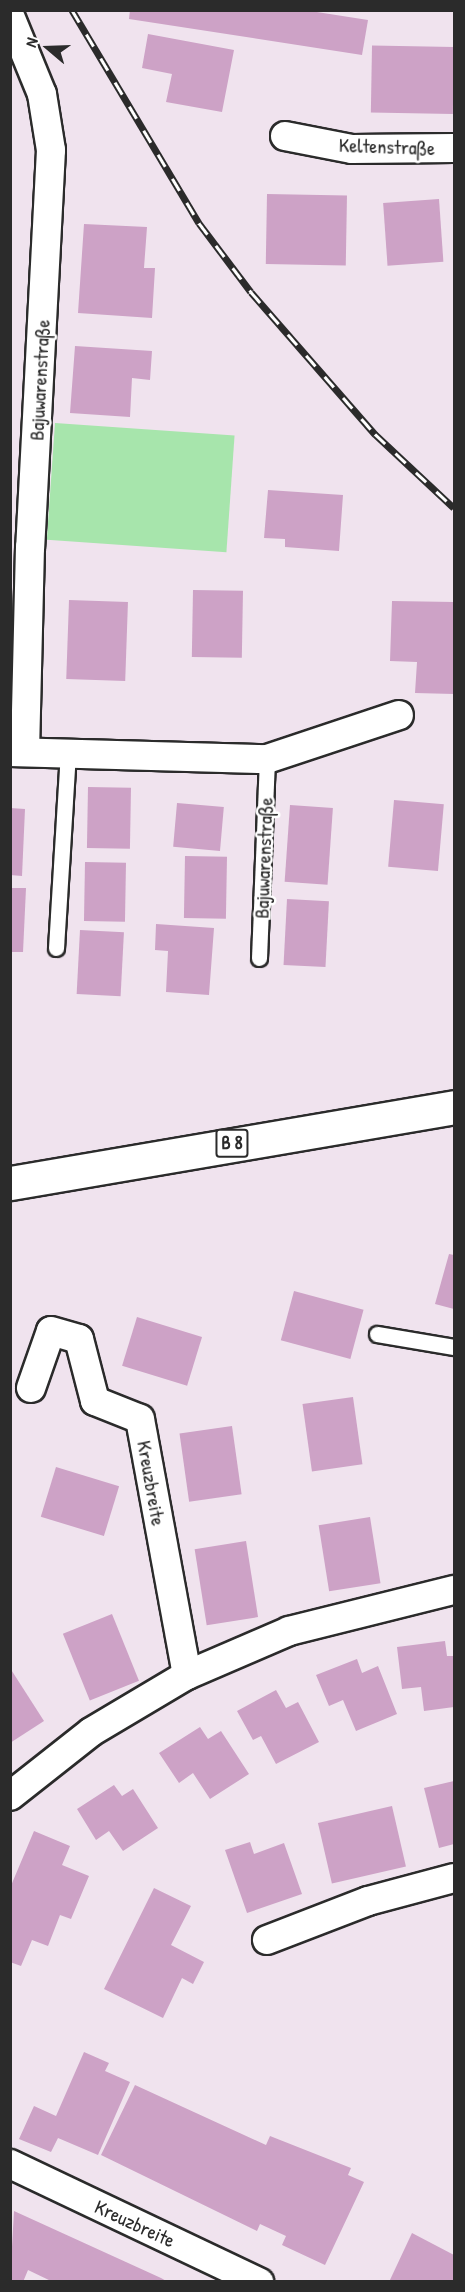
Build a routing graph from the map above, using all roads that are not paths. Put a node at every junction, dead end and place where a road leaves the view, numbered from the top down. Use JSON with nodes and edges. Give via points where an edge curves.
{"nodes":[{"id":1,"x":10,"y":16,"type":"edge"},
{"id":2,"x":285,"y":136,"type":"dead end"},
{"id":3,"x":454,"y":148,"type":"edge"},
{"id":4,"x":399,"y":715,"type":"dead end"},
{"id":5,"x":18,"y":751,"type":"edge"},
{"id":6,"x":68,"y":753,"type":"junction"},
{"id":7,"x":267,"y":759,"type":"junction"},
{"id":8,"x":56,"y":948,"type":"dead end"},
{"id":9,"x":259,"y":958,"type":"dead end"},
{"id":10,"x":454,"y":1107,"type":"edge"},
{"id":11,"x":10,"y":1183,"type":"edge"},
{"id":12,"x":377,"y":1334,"type":"dead end"},
{"id":13,"x":454,"y":1347,"type":"edge"},
{"id":14,"x":30,"y":1388,"type":"dead end"},
{"id":15,"x":454,"y":1590,"type":"edge"},
{"id":16,"x":187,"y":1675,"type":"junction"},
{"id":17,"x":10,"y":1796,"type":"edge"},
{"id":18,"x":454,"y":1878,"type":"edge"},
{"id":19,"x":267,"y":1940,"type":"dead end"},
{"id":20,"x":10,"y":2164,"type":"edge"},
{"id":21,"x":259,"y":2282,"type":"edge"}],
"edges":[{"from":1,"to":5,"type":"street","name":"Bajuwarenstraße","via":[[42,94],[51,150]]},
{"from":2,"to":3,"type":"street","name":"Keltenstraße","via":[[352,149]]},
{"from":4,"to":7,"type":"street","name":"Bajuwarenstraße"},
{"from":5,"to":6,"type":"street","name":"Bajuwarenstraße"},
{"from":6,"to":7,"type":"street","name":"Bajuwarenstraße"},
{"from":6,"to":8,"type":"lane"},
{"from":7,"to":9,"type":"lane","name":"Bajuwarenstraße"},
{"from":10,"to":11,"type":"main road","number":"B 8"},
{"from":12,"to":13,"type":"lane"},
{"from":14,"to":16,"type":"street","name":"Kreuzbreite","via":[[51,1331],[79,1339],[95,1401],[140,1419]]},
{"from":15,"to":16,"type":"street","via":[[289,1631]]},
{"from":16,"to":17,"type":"street","via":[[91,1732]]},
{"from":18,"to":19,"type":"street","via":[[368,1900]]},
{"from":20,"to":21,"type":"street","name":"Kreuzbreite"}]}
